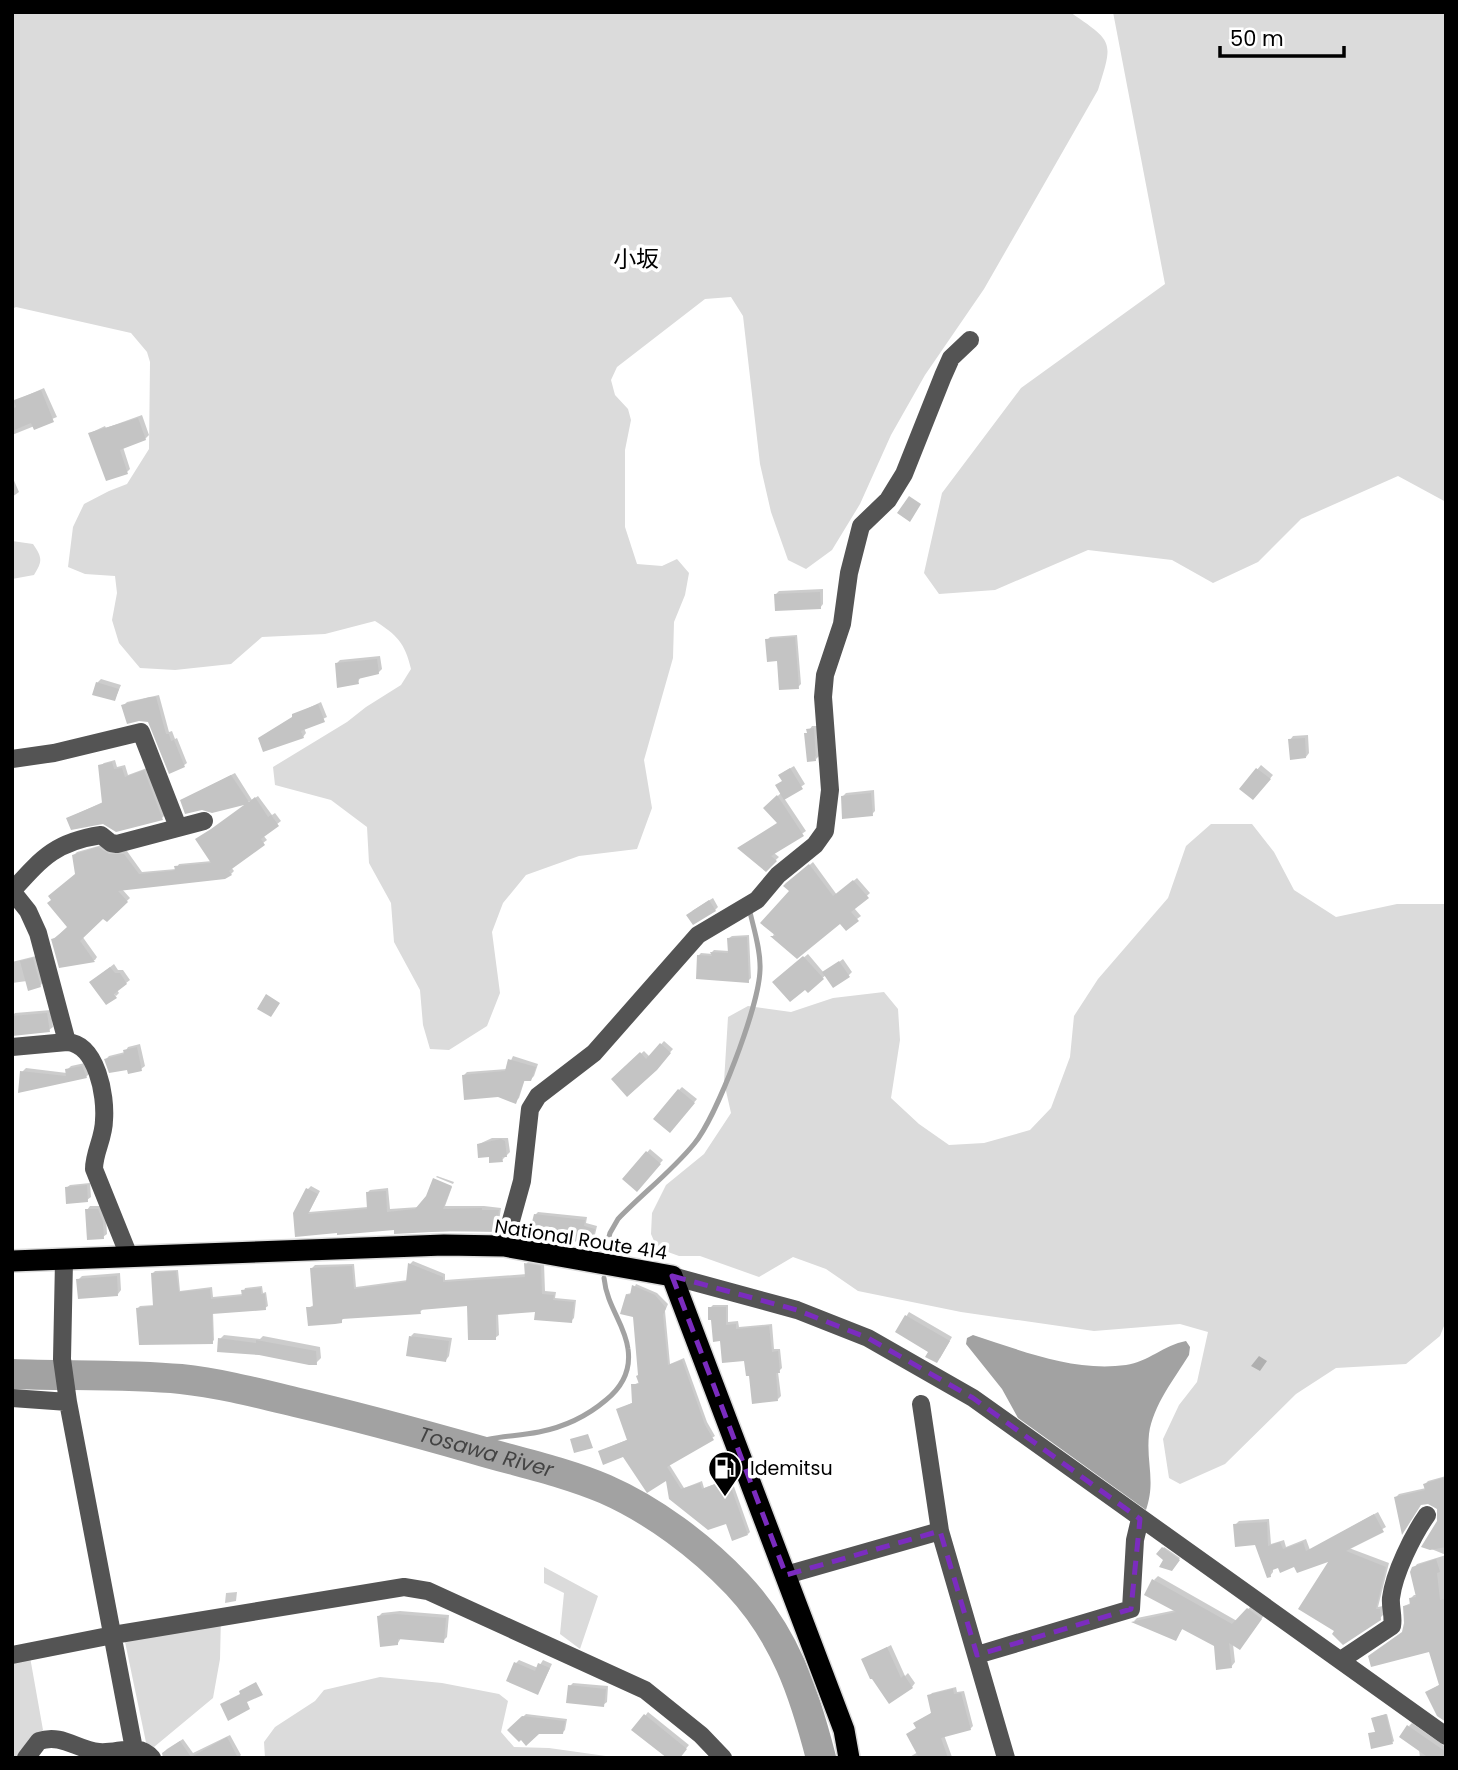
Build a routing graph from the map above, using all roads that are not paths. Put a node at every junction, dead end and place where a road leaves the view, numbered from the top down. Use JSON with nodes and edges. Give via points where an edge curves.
{"nodes":[{"id":1,"x":970,"y":340,"type":"dead end"},
{"id":2,"x":12,"y":759,"type":"edge"},
{"id":3,"x":204,"y":821,"type":"dead end"},
{"id":4,"x":178,"y":827,"type":"junction"},
{"id":5,"x":12,"y":891,"type":"edge"},
{"id":6,"x":67,"y":1042,"type":"junction"},
{"id":7,"x":12,"y":1046,"type":"edge"},
{"id":8,"x":504,"y":1246,"type":"junction"},
{"id":9,"x":130,"y":1256,"type":"junction"},
{"id":10,"x":12,"y":1261,"type":"edge"},
{"id":11,"x":65,"y":1261,"type":"junction"},
{"id":12,"x":672,"y":1276,"type":"junction"},
{"id":13,"x":12,"y":1398,"type":"edge"},
{"id":14,"x":68,"y":1402,"type":"junction"},
{"id":15,"x":921,"y":1404,"type":"dead end"},
{"id":16,"x":1427,"y":1515,"type":"dead end"},
{"id":17,"x":1140,"y":1518,"type":"junction"},
{"id":18,"x":940,"y":1531,"type":"junction"},
{"id":19,"x":786,"y":1575,"type":"junction"},
{"id":20,"x":113,"y":1635,"type":"junction"},
{"id":21,"x":977,"y":1654,"type":"junction"},
{"id":22,"x":12,"y":1655,"type":"edge"},
{"id":23,"x":1341,"y":1660,"type":"junction"},
{"id":24,"x":1446,"y":1736,"type":"edge"},
{"id":25,"x":134,"y":1749,"type":"junction"},
{"id":26,"x":26,"y":1758,"type":"edge"},
{"id":27,"x":152,"y":1758,"type":"edge"},
{"id":28,"x":723,"y":1758,"type":"edge"},
{"id":29,"x":849,"y":1758,"type":"edge"},
{"id":30,"x":1006,"y":1758,"type":"edge"}],
"edges":[{"from":1,"to":8,"type":"street","via":[[951,358],[904,474],[888,500],[861,526],[842,624],[825,675],[830,790],[825,831],[757,900],[698,935],[594,1053],[538,1096],[530,1109],[522,1181]]},
{"from":2,"to":4,"type":"street","via":[[141,732]]},
{"from":3,"to":4,"type":"street"},
{"from":4,"to":5,"type":"street","via":[[117,844],[101,835],[61,845]]},
{"from":5,"to":6,"type":"street","via":[[38,933]]},
{"from":6,"to":7,"type":"street"},
{"from":6,"to":9,"type":"street","via":[[83,1048],[99,1079],[104,1121],[94,1169]]},
{"from":8,"to":9,"type":"highway","name":"National Route 414"},
{"from":8,"to":12,"type":"highway","name":"National Route 414"},
{"from":9,"to":11,"type":"highway","name":"National Route 414"},
{"from":10,"to":11,"type":"highway","name":"National Route 414"},
{"from":11,"to":14,"type":"street","via":[[62,1359]]},
{"from":12,"to":17,"type":"street","via":[[797,1310],[868,1338],[972,1398]]},
{"from":12,"to":19,"type":"highway","name":"National Route 414"},
{"from":13,"to":14,"type":"street"},
{"from":14,"to":20,"type":"street"},
{"from":15,"to":18,"type":"street"},
{"from":16,"to":23,"type":"street","via":[[1392,1590],[1392,1626]]},
{"from":17,"to":21,"type":"street","via":[[1131,1609]]},
{"from":17,"to":23,"type":"street"},
{"from":18,"to":19,"type":"street"},
{"from":18,"to":21,"type":"street"},
{"from":19,"to":29,"type":"highway","name":"National Route 414","via":[[844,1730]]},
{"from":20,"to":22,"type":"street"},
{"from":20,"to":25,"type":"street"},
{"from":20,"to":28,"type":"street","via":[[404,1587],[428,1591],[645,1690]]},
{"from":21,"to":30,"type":"street"},
{"from":23,"to":24,"type":"street"},
{"from":25,"to":26,"type":"street","via":[[95,1752],[54,1739],[39,1741]]},
{"from":25,"to":27,"type":"street","via":[[148,1752]]}]}
